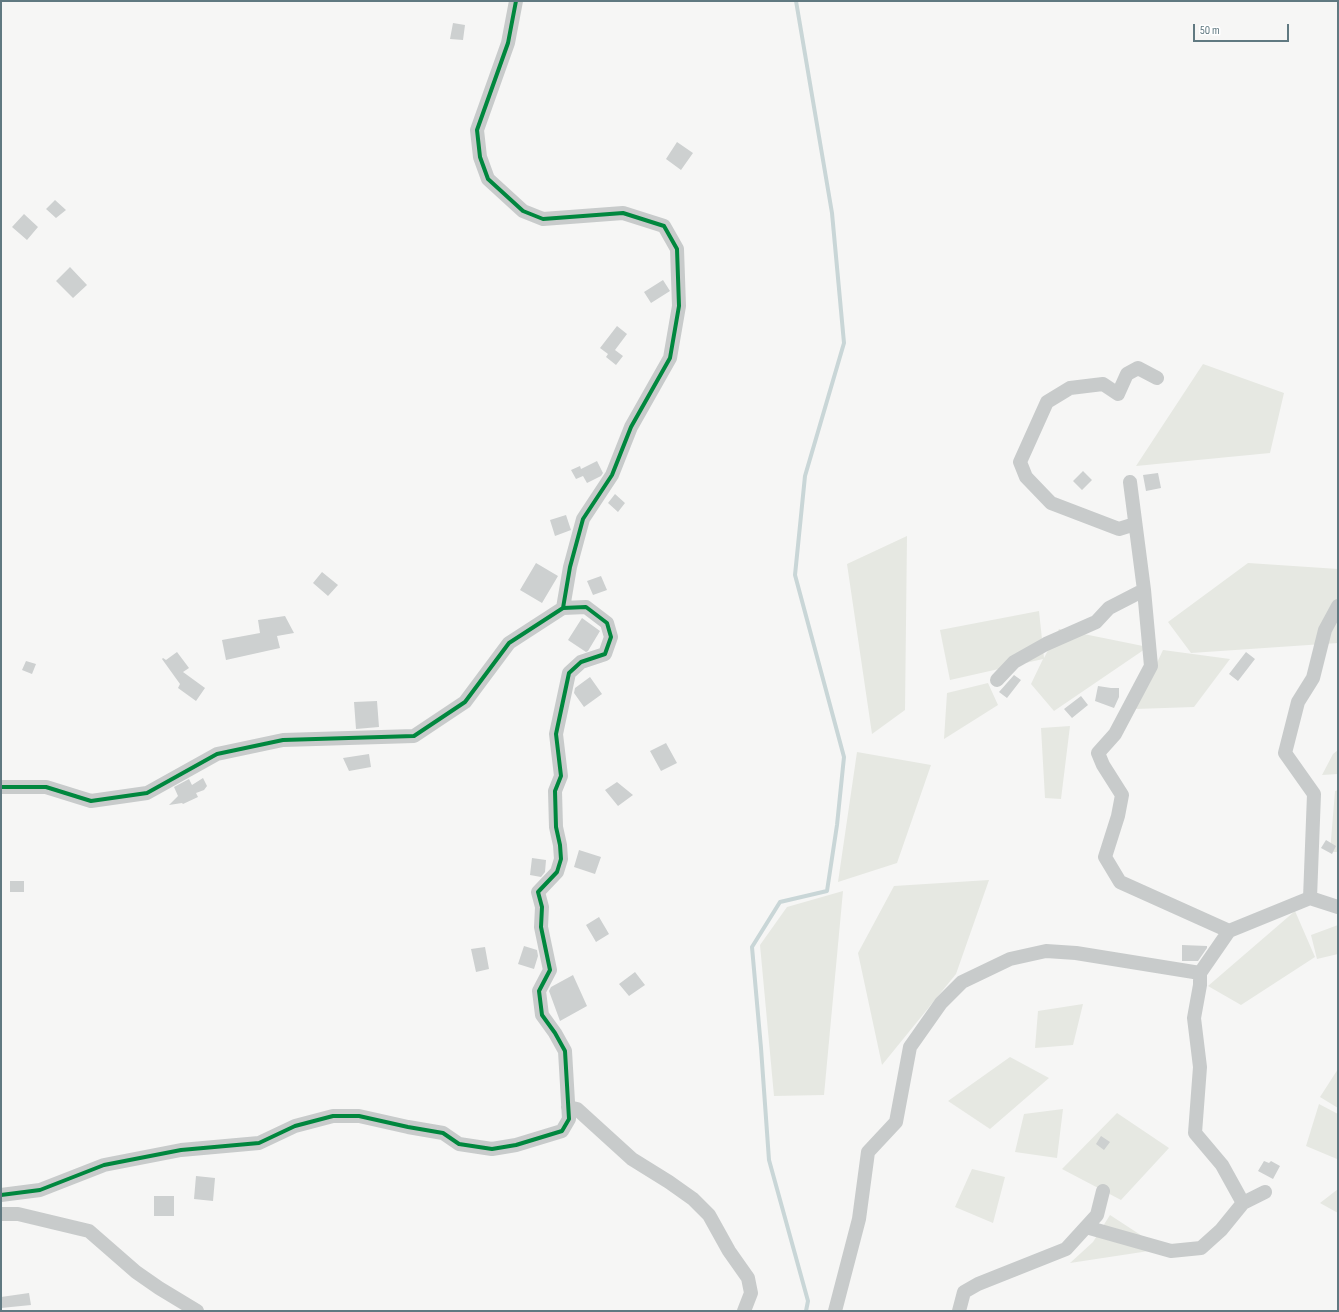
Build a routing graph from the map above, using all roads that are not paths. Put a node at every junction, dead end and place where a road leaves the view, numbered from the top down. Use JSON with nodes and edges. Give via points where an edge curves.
{"nodes":[{"id":1,"x":516,"y":1,"type":"edge"},
{"id":2,"x":1156,"y":378,"type":"dead end"},
{"id":3,"x":1130,"y":482,"type":"dead end"},
{"id":4,"x":1135,"y":524,"type":"junction"},
{"id":5,"x":1144,"y":590,"type":"junction"},
{"id":6,"x":1338,"y":606,"type":"edge"},
{"id":7,"x":563,"y":608,"type":"junction"},
{"id":8,"x":997,"y":680,"type":"dead end"},
{"id":9,"x":1,"y":788,"type":"edge"},
{"id":10,"x":1310,"y":898,"type":"junction"},
{"id":11,"x":1338,"y":907,"type":"edge"},
{"id":12,"x":1229,"y":931,"type":"junction"},
{"id":13,"x":1200,"y":973,"type":"junction"},
{"id":14,"x":568,"y":1107,"type":"junction"},
{"id":15,"x":1103,"y":1191,"type":"dead end"},
{"id":16,"x":1265,"y":1192,"type":"dead end"},
{"id":17,"x":1,"y":1194,"type":"edge"},
{"id":18,"x":1243,"y":1203,"type":"junction"},
{"id":19,"x":1,"y":1214,"type":"edge"},
{"id":20,"x":1086,"y":1227,"type":"junction"},
{"id":21,"x":197,"y":1311,"type":"edge"},
{"id":22,"x":744,"y":1311,"type":"edge"},
{"id":23,"x":835,"y":1311,"type":"edge"},
{"id":24,"x":959,"y":1311,"type":"edge"}],
"edges":[{"from":1,"to":7,"type":"street","via":[[508,43],[477,130],[480,157],[488,179],[523,211],[543,219],[622,213],[664,226],[677,249],[679,306],[670,358],[631,427],[612,475],[583,519],[570,566]]},
{"from":2,"to":4,"type":"street","via":[[1138,368],[1127,374],[1118,394],[1103,384],[1070,388],[1047,402],[1020,462],[1026,478],[1051,503],[1119,528]]},
{"from":3,"to":4,"type":"street"},
{"from":4,"to":5,"type":"street"},
{"from":5,"to":8,"type":"street","via":[[1109,608],[1096,622],[1046,644],[1014,662]]},
{"from":5,"to":12,"type":"street","via":[[1152,666],[1114,734],[1098,754],[1122,795],[1118,816],[1104,857],[1120,882]]},
{"from":6,"to":10,"type":"street","via":[[1325,630],[1313,678],[1298,702],[1285,753],[1314,794]]},
{"from":7,"to":9,"type":"street","via":[[509,643],[465,702],[414,736],[283,740],[217,754],[147,793],[91,801],[46,787]]},
{"from":7,"to":14,"type":"street","via":[[586,607],[607,623],[611,637],[605,654],[581,662],[569,673],[556,734],[561,776],[555,792],[556,827],[561,859],[557,872],[538,892],[542,908],[541,927],[550,970],[539,991],[542,1015],[565,1051]]},
{"from":10,"to":11,"type":"street"},
{"from":10,"to":12,"type":"street"},
{"from":12,"to":13,"type":"street"},
{"from":13,"to":18,"type":"street","via":[[1194,1018],[1200,1068],[1195,1133],[1222,1165]]},
{"from":13,"to":23,"type":"street","via":[[1076,953],[1046,951],[1010,959],[962,982],[941,1003],[910,1047],[896,1122],[868,1152],[859,1219]]},
{"from":14,"to":17,"type":"street","via":[[569,1119],[562,1131],[516,1145],[492,1149],[459,1144],[443,1133],[359,1116],[333,1116],[295,1126],[259,1143],[181,1150],[104,1164],[40,1190]]},
{"from":14,"to":22,"type":"street","via":[[577,1109],[632,1159],[693,1199],[709,1215],[748,1278],[751,1293]]},
{"from":15,"to":20,"type":"street","via":[[1097,1215]]},
{"from":16,"to":18,"type":"street"},
{"from":18,"to":20,"type":"street","via":[[1221,1230],[1201,1248],[1171,1251]]},
{"from":19,"to":21,"type":"street","via":[[18,1214],[89,1231],[136,1272]]},
{"from":20,"to":24,"type":"street","via":[[1066,1250],[978,1284],[964,1292]]}]}
